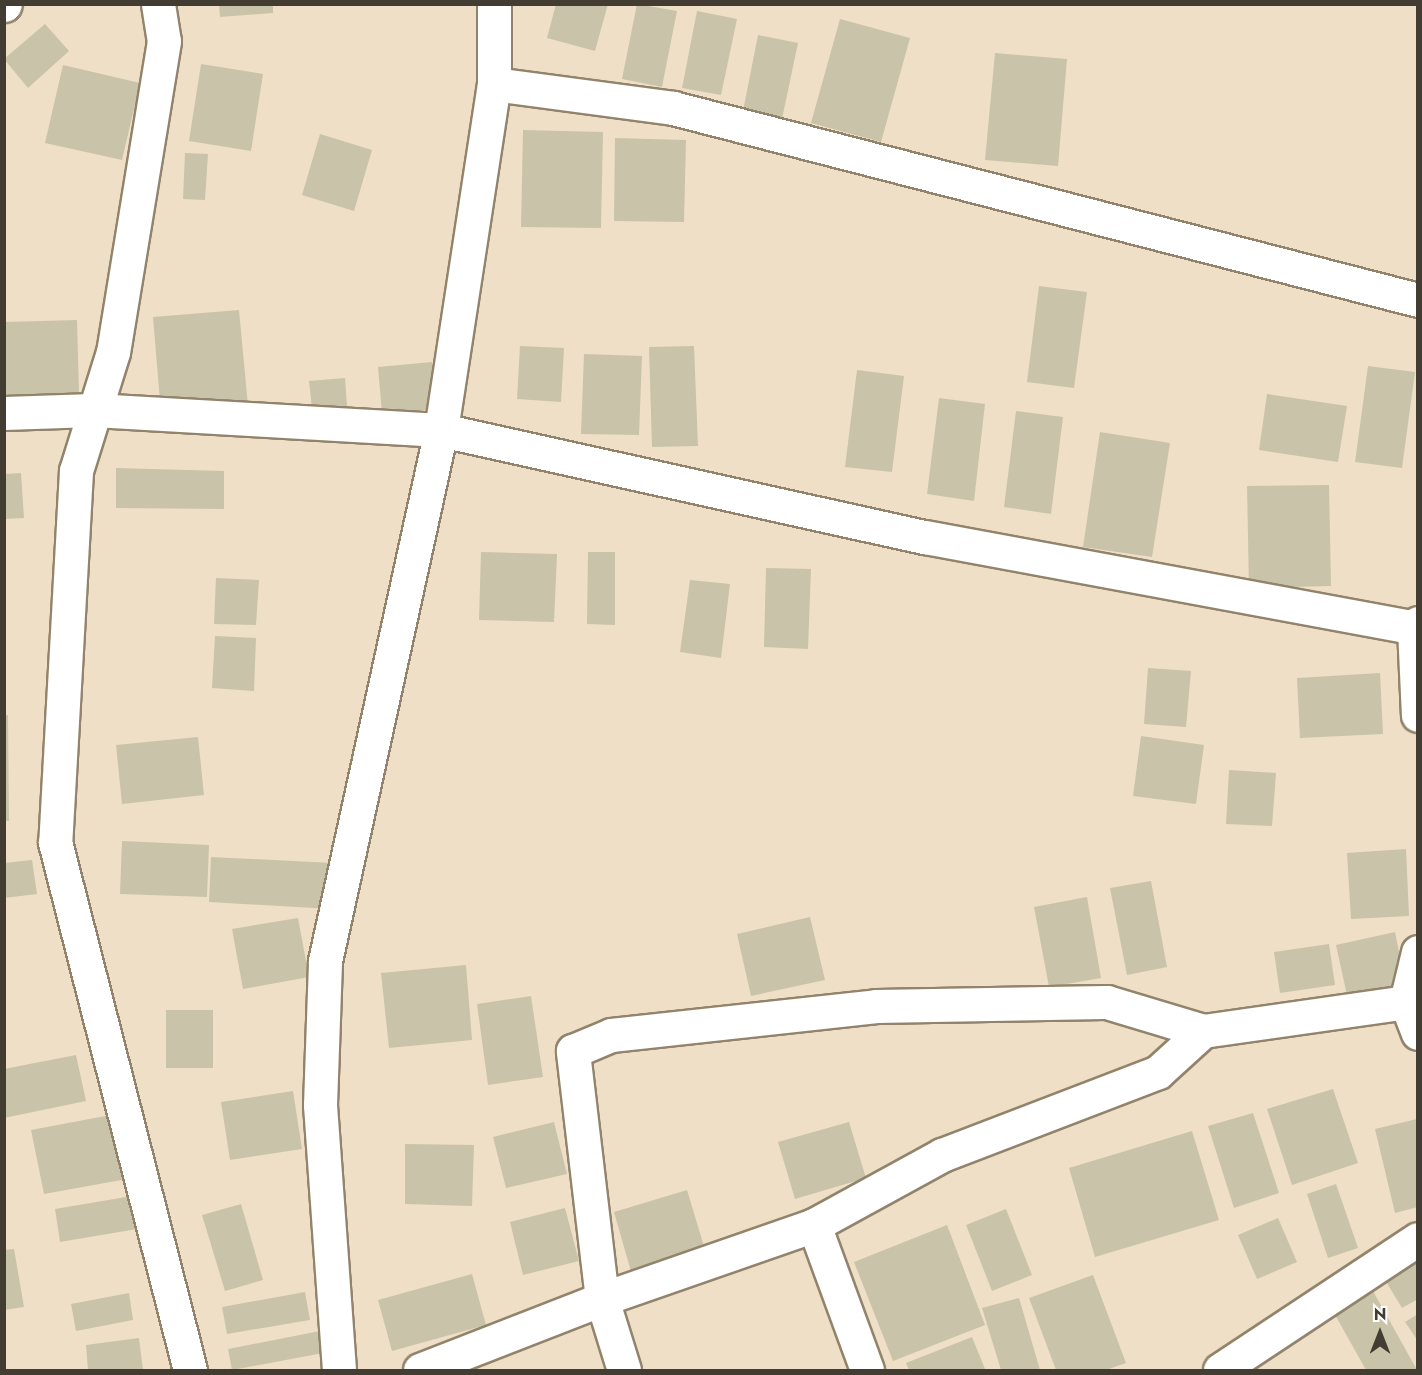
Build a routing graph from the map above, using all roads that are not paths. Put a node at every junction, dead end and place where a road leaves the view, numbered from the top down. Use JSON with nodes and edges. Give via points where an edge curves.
{"nodes":[{"id":1,"x":158,"y":4,"type":"edge"},
{"id":2,"x":494,"y":4,"type":"edge"},
{"id":3,"x":494,"y":84,"type":"junction"},
{"id":4,"x":1418,"y":300,"type":"edge"},
{"id":5,"x":93,"y":410,"type":"junction"},
{"id":6,"x":4,"y":413,"type":"edge"},
{"id":7,"x":441,"y":430,"type":"junction"},
{"id":8,"x":1416,"y":625,"type":"edge"},
{"id":9,"x":1418,"y":715,"type":"edge"},
{"id":10,"x":1418,"y":952,"type":"edge"},
{"id":11,"x":1406,"y":1002,"type":"junction"},
{"id":12,"x":1203,"y":1031,"type":"junction"},
{"id":13,"x":1418,"y":1033,"type":"edge"},
{"id":14,"x":814,"y":1225,"type":"junction"},
{"id":15,"x":1418,"y":1239,"type":"edge"},
{"id":16,"x":602,"y":1299,"type":"junction"},
{"id":17,"x":190,"y":1371,"type":"edge"},
{"id":18,"x":339,"y":1371,"type":"edge"},
{"id":19,"x":420,"y":1371,"type":"edge"},
{"id":20,"x":624,"y":1371,"type":"edge"},
{"id":21,"x":867,"y":1371,"type":"edge"},
{"id":22,"x":1220,"y":1371,"type":"edge"}],
"edges":[{"from":1,"to":5,"type":"street","via":[[164,41],[113,352]]},
{"from":2,"to":3,"type":"street"},
{"from":3,"to":4,"type":"street","via":[[673,108]]},
{"from":3,"to":7,"type":"street"},
{"from":5,"to":6,"type":"street"},
{"from":5,"to":7,"type":"street"},
{"from":5,"to":17,"type":"street","via":[[76,471],[56,842]]},
{"from":7,"to":8,"type":"street","via":[[925,537]]},
{"from":7,"to":18,"type":"street","via":[[325,961],[320,1105]]},
{"from":8,"to":9,"type":"street"},
{"from":10,"to":11,"type":"street"},
{"from":11,"to":12,"type":"street"},
{"from":11,"to":13,"type":"street"},
{"from":12,"to":14,"type":"street","via":[[1158,1072],[942,1155]]},
{"from":12,"to":16,"type":"street","via":[[1107,1002],[876,1006],[611,1035],[573,1052]]},
{"from":14,"to":16,"type":"street"},
{"from":14,"to":21,"type":"street"},
{"from":15,"to":22,"type":"street"},
{"from":16,"to":19,"type":"street"},
{"from":16,"to":20,"type":"street"}]}
